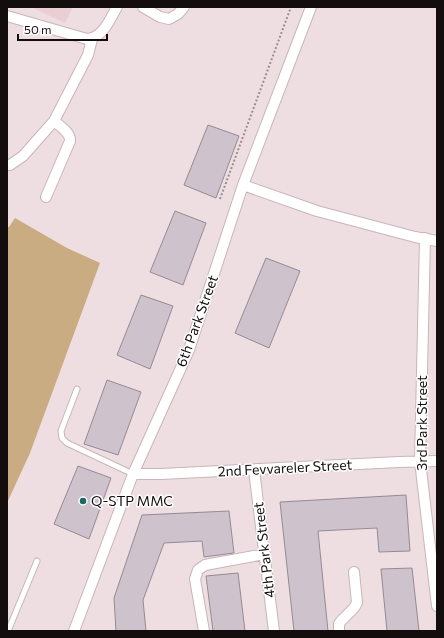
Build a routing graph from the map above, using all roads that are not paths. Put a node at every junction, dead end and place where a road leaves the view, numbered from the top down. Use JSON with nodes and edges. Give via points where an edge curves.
{"nodes":[{"id":1,"x":117,"y":7,"type":"edge"},
{"id":2,"x":143,"y":7,"type":"edge"},
{"id":3,"x":184,"y":7,"type":"edge"},
{"id":4,"x":311,"y":7,"type":"edge"},
{"id":5,"x":7,"y":16,"type":"edge"},
{"id":6,"x":92,"y":39,"type":"junction"},
{"id":7,"x":54,"y":121,"type":"junction"},
{"id":8,"x":7,"y":166,"type":"edge"},
{"id":9,"x":243,"y":185,"type":"junction"},
{"id":10,"x":46,"y":197,"type":"dead end"},
{"id":11,"x":424,"y":238,"type":"junction"},
{"id":12,"x":437,"y":241,"type":"edge"},
{"id":13,"x":77,"y":389,"type":"dead end"},
{"id":14,"x":420,"y":461,"type":"junction"},
{"id":15,"x":437,"y":461,"type":"edge"},
{"id":16,"x":254,"y":470,"type":"junction"},
{"id":17,"x":133,"y":474,"type":"junction"},
{"id":18,"x":265,"y":554,"type":"junction"},
{"id":19,"x":36,"y":561,"type":"dead end"},
{"id":20,"x":354,"y":572,"type":"dead end"},
{"id":21,"x":437,"y":606,"type":"edge"},
{"id":22,"x":8,"y":631,"type":"edge"},
{"id":23,"x":75,"y":631,"type":"edge"},
{"id":24,"x":204,"y":631,"type":"edge"},
{"id":25,"x":274,"y":631,"type":"edge"},
{"id":26,"x":339,"y":631,"type":"edge"}],
"edges":[{"from":1,"to":6,"type":"street","via":[[104,28]]},
{"from":2,"to":3,"type":"street","via":[[169,19]]},
{"from":4,"to":9,"type":"street","name":"6th Park Street"},
{"from":5,"to":6,"type":"street","via":[[79,38]]},
{"from":6,"to":7,"type":"street","via":[[88,55]]},
{"from":7,"to":8,"type":"street","via":[[24,156]]},
{"from":7,"to":10,"type":"street","via":[[67,133],[70,141]]},
{"from":9,"to":11,"type":"street","via":[[317,211]]},
{"from":9,"to":17,"type":"street","name":"6th Park Street","via":[[189,350]]},
{"from":11,"to":12,"type":"street"},
{"from":11,"to":14,"type":"street","name":"3rd Park Street"},
{"from":13,"to":17,"type":"lane","via":[[61,431],[62,438],[67,443]]},
{"from":14,"to":15,"type":"street","name":"2nd Fevvareler Street"},
{"from":14,"to":16,"type":"street","name":"2nd Fevvareler Street"},
{"from":14,"to":21,"type":"street","name":"3rd Park Street"},
{"from":16,"to":17,"type":"street","name":"2nd Fevvareler Street"},
{"from":16,"to":18,"type":"street","name":"4th Park Street"},
{"from":17,"to":23,"type":"street","name":"6th Park Street"},
{"from":18,"to":24,"type":"street","via":[[205,565],[198,570],[195,578]]},
{"from":18,"to":25,"type":"street","name":"4th Park Street"},
{"from":19,"to":22,"type":"lane"},
{"from":20,"to":26,"type":"street","via":[[357,603],[339,624]]}]}
